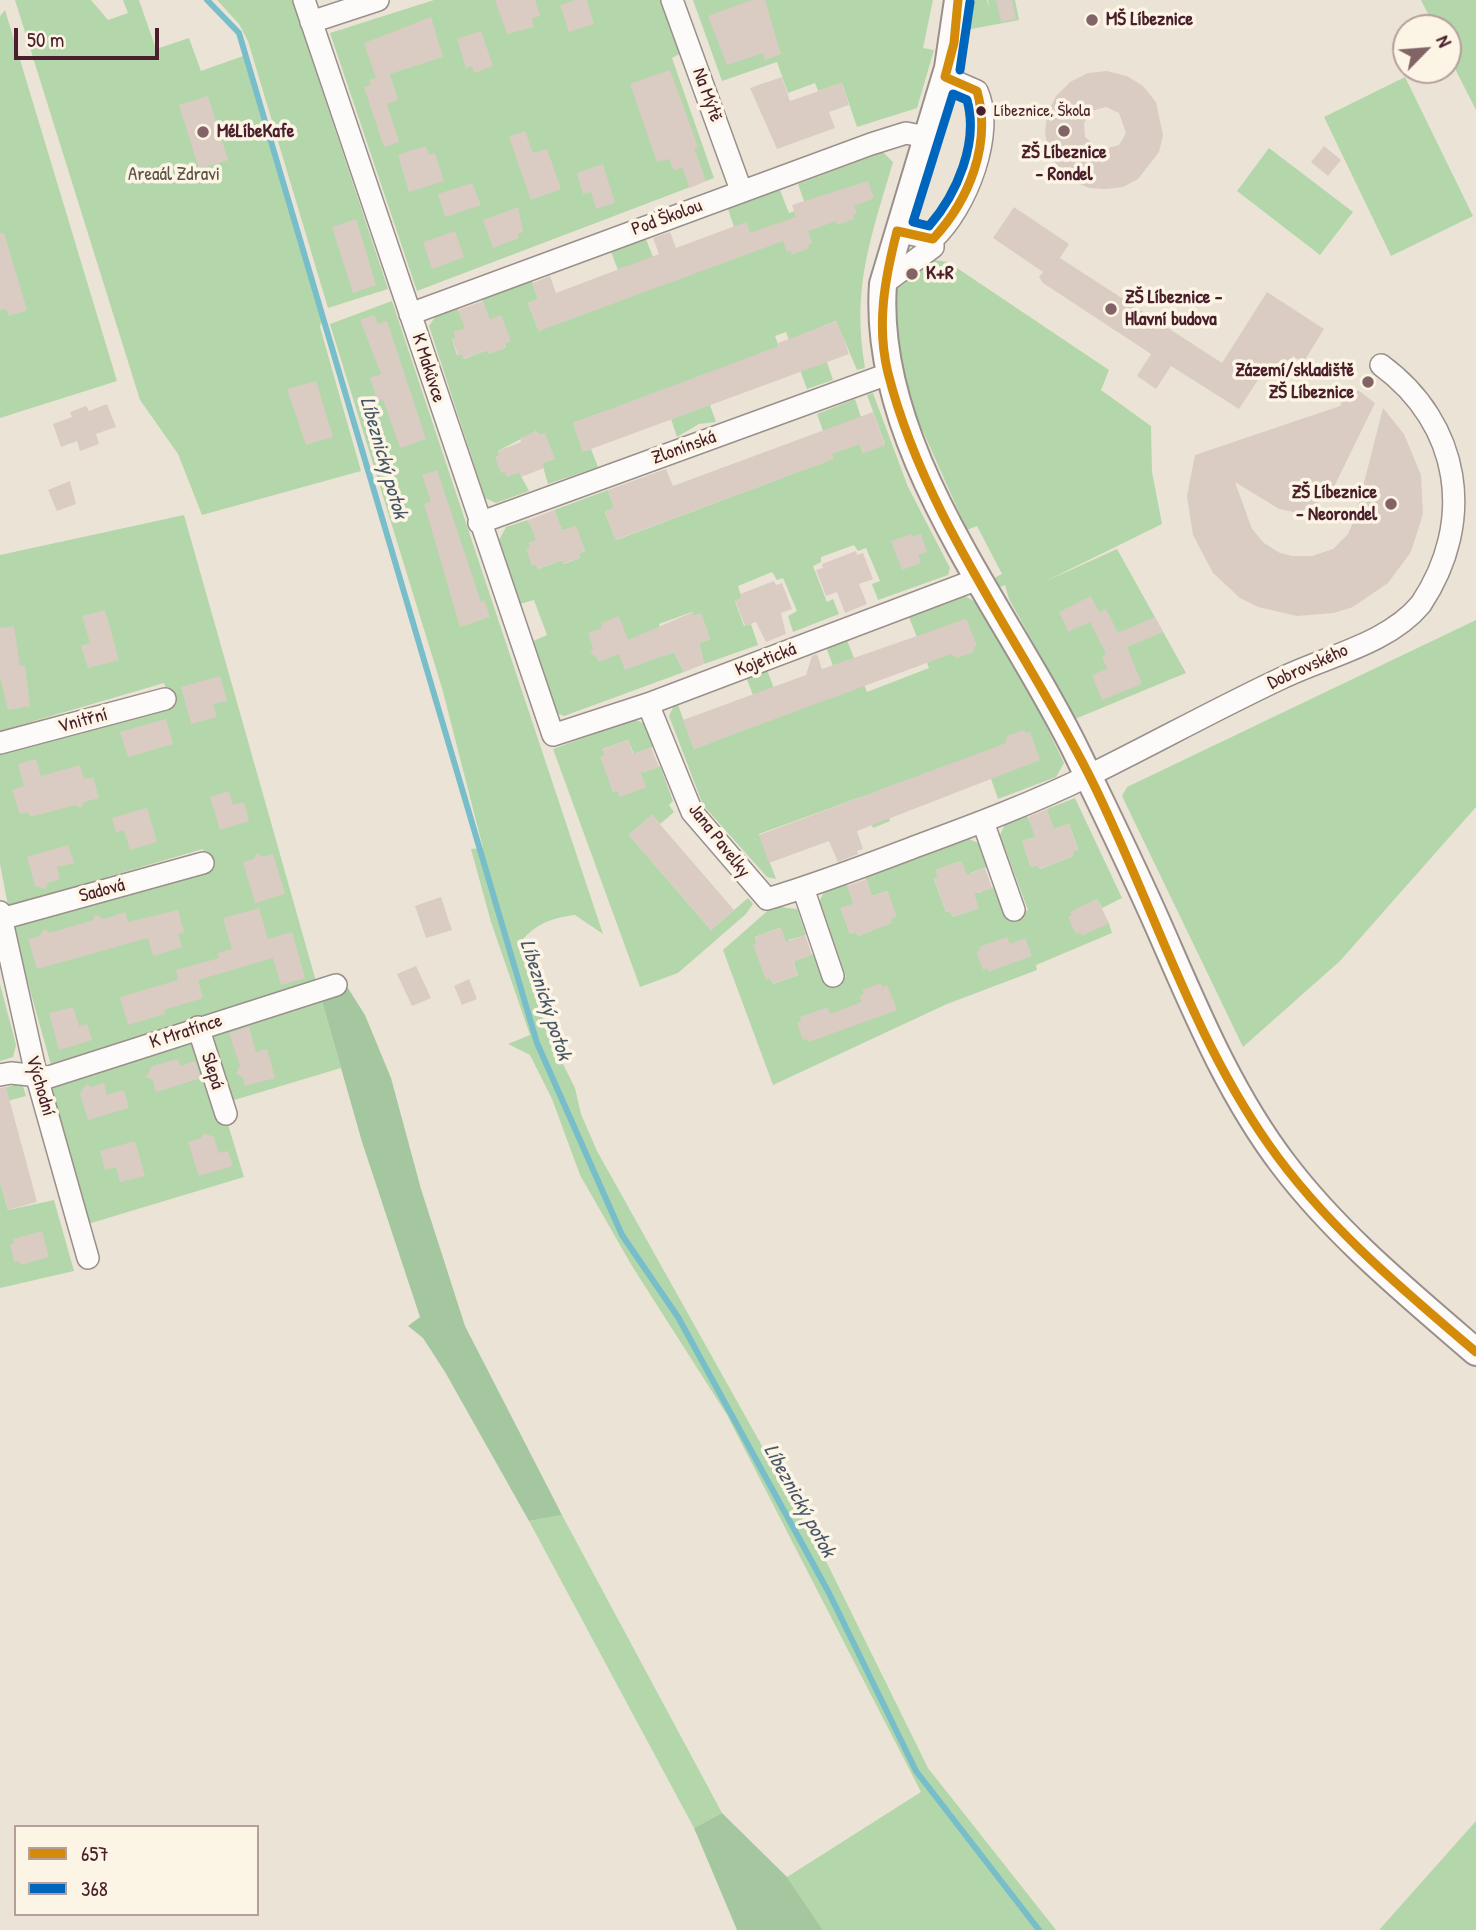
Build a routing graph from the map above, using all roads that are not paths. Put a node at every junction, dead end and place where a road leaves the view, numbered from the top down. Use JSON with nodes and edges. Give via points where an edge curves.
{"nodes":[{"id":1,"x":304,"y":0,"type":"edge"},
{"id":2,"x":378,"y":0,"type":"edge"},
{"id":3,"x":673,"y":0,"type":"edge"},
{"id":4,"x":958,"y":0,"type":"edge"},
{"id":5,"x":311,"y":22,"type":"junction"},
{"id":6,"x":945,"y":77,"type":"junction"},
{"id":7,"x":926,"y":137,"type":"junction"},
{"id":8,"x":741,"y":190,"type":"junction"},
{"id":9,"x":897,"y":232,"type":"junction"},
{"id":10,"x":933,"y":239,"type":"junction"},
{"id":11,"x":883,"y":284,"type":"junction"},
{"id":12,"x":410,"y":313,"type":"junction"},
{"id":13,"x":1381,"y":365,"type":"dead end"},
{"id":14,"x":888,"y":374,"type":"junction"},
{"id":15,"x":1468,"y":495,"type":"edge"},
{"id":16,"x":479,"y":523,"type":"junction"},
{"id":17,"x":978,"y":579,"type":"junction"},
{"id":18,"x":165,"y":699,"type":"dead end"},
{"id":19,"x":648,"y":705,"type":"junction"},
{"id":20,"x":553,"y":735,"type":"joint"},
{"id":21,"x":0,"y":743,"type":"edge"},
{"id":22,"x":1088,"y":776,"type":"junction"},
{"id":23,"x":983,"y":822,"type":"junction"},
{"id":24,"x":203,"y":863,"type":"dead end"},
{"id":25,"x":803,"y":888,"type":"junction"},
{"id":26,"x":1014,"y":910,"type":"dead end"},
{"id":27,"x":1,"y":915,"type":"edge"},
{"id":28,"x":833,"y":975,"type":"dead end"},
{"id":29,"x":336,"y":985,"type":"dead end"},
{"id":30,"x":198,"y":1027,"type":"junction"},
{"id":31,"x":36,"y":1074,"type":"junction"},
{"id":32,"x":0,"y":1075,"type":"edge"},
{"id":33,"x":226,"y":1114,"type":"dead end"},
{"id":34,"x":88,"y":1258,"type":"dead end"},
{"id":35,"x":1476,"y":1352,"type":"edge"}],
"edges":[{"from":1,"to":5,"type":"street","name":"K Makůvce"},
{"from":2,"to":5,"type":"street"},
{"from":3,"to":8,"type":"street","name":"Na Mýtě"},
{"from":4,"to":6,"type":"street"},
{"from":5,"to":12,"type":"street","name":"K Makůvce"},
{"from":6,"to":7,"type":"street"},
{"from":6,"to":10,"type":"street","via":[[977,91],[984,107],[975,172],[962,204]]},
{"from":7,"to":8,"type":"street","name":"Pod Školou","via":[[906,133]]},
{"from":7,"to":9,"type":"street"},
{"from":8,"to":12,"type":"street","name":"Pod Školou"},
{"from":9,"to":10,"type":"street"},
{"from":9,"to":11,"type":"street"},
{"from":10,"to":11,"type":"street","via":[[933,247],[919,260]]},
{"from":11,"to":14,"type":"street","via":[[880,317]]},
{"from":12,"to":16,"type":"street","name":"K Makůvce"},
{"from":13,"to":15,"type":"street","name":"Dobrovského","via":[[1424,403],[1446,440]]},
{"from":14,"to":16,"type":"street","name":"Zlonínská"},
{"from":14,"to":17,"type":"street","via":[[912,445]]},
{"from":15,"to":22,"type":"street","name":"Dobrovského","via":[[1441,573],[1420,605],[1388,631],[1283,677]]},
{"from":16,"to":20,"type":"street","name":"K Makůvce"},
{"from":17,"to":19,"type":"street","name":"Kojetická"},
{"from":17,"to":22,"type":"street"},
{"from":18,"to":21,"type":"street","name":"Vnitřní"},
{"from":19,"to":20,"type":"street","name":"Kojetická"},
{"from":19,"to":25,"type":"street","name":"Jana Pavelky","via":[[692,812],[767,899]]},
{"from":22,"to":23,"type":"street","name":"Jana Pavelky"},
{"from":22,"to":35,"type":"street","via":[[1224,1071],[1284,1165],[1330,1221]]},
{"from":23,"to":25,"type":"street","name":"Jana Pavelky"},
{"from":23,"to":26,"type":"street"},
{"from":24,"to":27,"type":"street","name":"Sadová"},
{"from":25,"to":28,"type":"street"},
{"from":27,"to":31,"type":"street","name":"Východní"},
{"from":29,"to":30,"type":"street","name":"K Mratínce"},
{"from":30,"to":31,"type":"street","name":"K Mratínce","via":[[49,1077]]},
{"from":30,"to":33,"type":"street","name":"Slepá"},
{"from":31,"to":32,"type":"street","name":"K Mratínce"},
{"from":31,"to":34,"type":"street","name":"Východní"}]}
